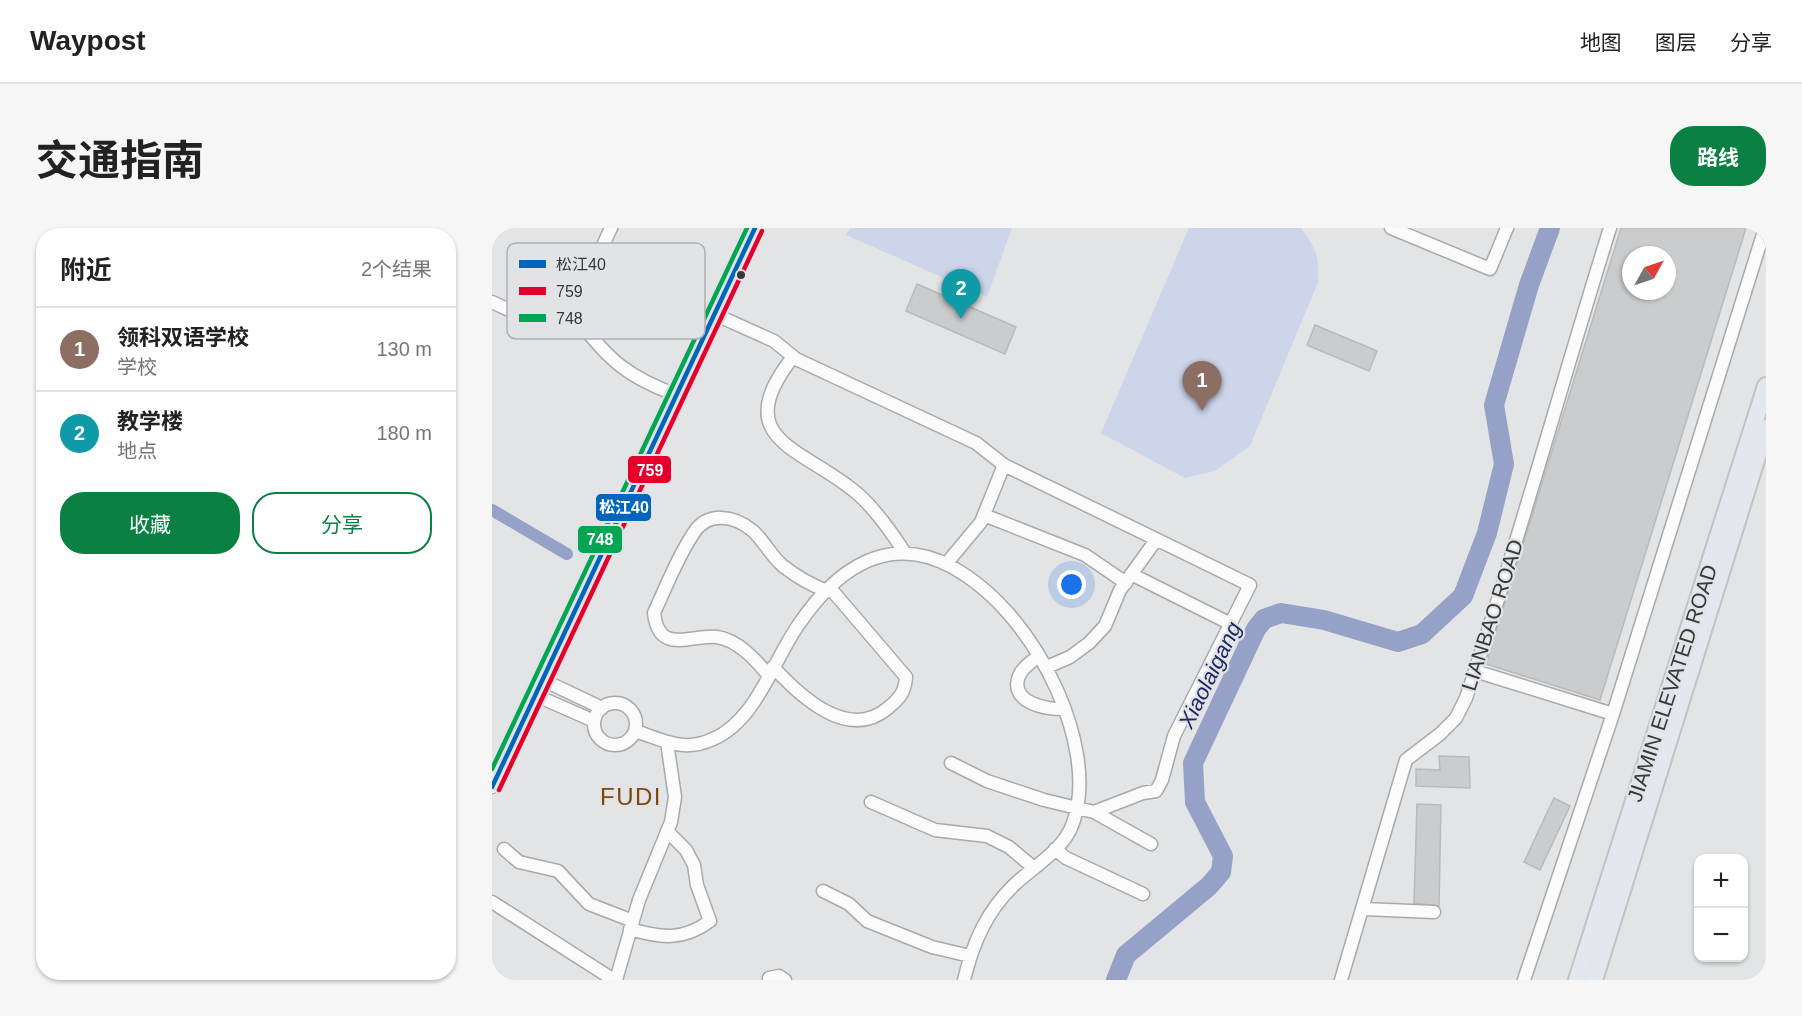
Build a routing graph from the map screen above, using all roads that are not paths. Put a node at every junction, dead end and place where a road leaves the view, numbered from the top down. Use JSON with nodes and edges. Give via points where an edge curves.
{"nodes":[{"id":1,"x":611,"y":228,"type":"edge"},
{"id":2,"x":754,"y":228,"type":"edge"},
{"id":3,"x":1391,"y":228,"type":"edge"},
{"id":4,"x":1507,"y":228,"type":"edge"},
{"id":5,"x":1610,"y":228,"type":"edge"},
{"id":6,"x":1765,"y":228,"type":"edge"},
{"id":7,"x":604,"y":243,"type":"edge"},
{"id":8,"x":492,"y":302,"type":"edge"},
{"id":9,"x":507,"y":309,"type":"edge"},
{"id":10,"x":714,"y":314,"type":"junction"},
{"id":11,"x":705,"y":333,"type":"edge"},
{"id":12,"x":595,"y":339,"type":"edge"},
{"id":13,"x":702,"y":339,"type":"edge"},
{"id":14,"x":793,"y":357,"type":"junction"},
{"id":15,"x":1766,"y":386,"type":"edge"},
{"id":16,"x":676,"y":395,"type":"junction"},
{"id":17,"x":1766,"y":428,"type":"edge"},
{"id":18,"x":1004,"y":465,"type":"junction"},
{"id":19,"x":984,"y":514,"type":"junction"},
{"id":20,"x":1156,"y":540,"type":"junction"},
{"id":21,"x":904,"y":553,"type":"junction"},
{"id":22,"x":946,"y":564,"type":"junction"},
{"id":23,"x":1129,"y":578,"type":"junction"},
{"id":24,"x":829,"y":589,"type":"junction"},
{"id":25,"x":1231,"y":624,"type":"junction"},
{"id":26,"x":1039,"y":656,"type":"junction"},
{"id":27,"x":1047,"y":667,"type":"junction"},
{"id":28,"x":771,"y":671,"type":"junction"},
{"id":29,"x":1475,"y":671,"type":"junction"},
{"id":30,"x":543,"y":680,"type":"junction"},
{"id":31,"x":535,"y":695,"type":"junction"},
{"id":32,"x":602,"y":708,"type":"junction"},
{"id":33,"x":1065,"y":709,"type":"junction"},
{"id":34,"x":1613,"y":714,"type":"junction"},
{"id":35,"x":594,"y":721,"type":"junction"},
{"id":36,"x":635,"y":731,"type":"junction"},
{"id":37,"x":667,"y":742,"type":"junction"},
{"id":38,"x":951,"y":763,"type":"dead end"},
{"id":39,"x":492,"y":787,"type":"edge"},
{"id":40,"x":871,"y":802,"type":"dead end"},
{"id":41,"x":1076,"y":808,"type":"junction"},
{"id":42,"x":1095,"y":812,"type":"junction"},
{"id":43,"x":667,"y":831,"type":"junction"},
{"id":44,"x":1151,"y":844,"type":"dead end"},
{"id":45,"x":504,"y":849,"type":"dead end"},
{"id":46,"x":1055,"y":849,"type":"junction"},
{"id":47,"x":1034,"y":868,"type":"junction"},
{"id":48,"x":823,"y":891,"type":"dead end"},
{"id":49,"x":1143,"y":894,"type":"dead end"},
{"id":50,"x":492,"y":902,"type":"edge"},
{"id":51,"x":1364,"y":909,"type":"junction"},
{"id":52,"x":1434,"y":912,"type":"dead end"},
{"id":53,"x":632,"y":925,"type":"junction"},
{"id":54,"x":970,"y":956,"type":"junction"},
{"id":55,"x":1586,"y":977,"type":"edge"},
{"id":56,"x":769,"y":978,"type":"dead end"},
{"id":57,"x":615,"y":980,"type":"edge"},
{"id":58,"x":785,"y":980,"type":"edge"},
{"id":59,"x":964,"y":980,"type":"edge"},
{"id":60,"x":1341,"y":980,"type":"edge"},
{"id":61,"x":1524,"y":980,"type":"edge"}],
"edges":[{"from":1,"to":7,"type":"street"},
{"from":2,"to":10,"type":"street"},
{"from":3,"to":4,"type":"street","via":[[1490,269]]},
{"from":5,"to":29,"type":"street","name":"LIANBAO ROAD"},
{"from":6,"to":34,"type":"street"},
{"from":8,"to":9,"type":"street"},
{"from":10,"to":11,"type":"street"},
{"from":10,"to":14,"type":"street","via":[[774,340]]},
{"from":12,"to":16,"type":"street","via":[[616,363],[643,383]]},
{"from":13,"to":16,"type":"street"},
{"from":14,"to":18,"type":"street","via":[[975,443]]},
{"from":14,"to":21,"type":"street","via":[[776,378],[767,398],[769,424],[783,442],[858,495],[892,533]]},
{"from":15,"to":55,"type":"highway","name":"JIAMIN ELEVATED ROAD"},
{"from":16,"to":30,"type":"street"},
{"from":17,"to":55,"type":"highway","name":"JIAMIN ELEVATED ROAD"},
{"from":18,"to":19,"type":"street"},
{"from":18,"to":20,"type":"street"},
{"from":19,"to":22,"type":"street","via":[[967,542]]},
{"from":19,"to":23,"type":"street","via":[[1085,555]]},
{"from":20,"to":23,"type":"street"},
{"from":20,"to":25,"type":"street","via":[[1250,585]]},
{"from":21,"to":22,"type":"street"},
{"from":21,"to":24,"type":"street","via":[[896,552],[850,569]]},
{"from":22,"to":26,"type":"street","via":[[974,579],[1011,616]]},
{"from":23,"to":25,"type":"street"},
{"from":23,"to":27,"type":"street","via":[[1105,626],[1089,644]]},
{"from":24,"to":28,"type":"street","via":[[799,623]]},
{"from":24,"to":28,"type":"street","via":[[906,677],[899,699],[881,714],[840,719]]},
{"from":24,"to":28,"type":"street","via":[[781,564],[752,530],[733,520],[720,516],[708,519],[693,533],[654,613],[655,623],[669,639],[717,637],[739,646]]},
{"from":25,"to":42,"type":"street","via":[[1174,736],[1156,791]]},
{"from":26,"to":27,"type":"street"},
{"from":26,"to":33,"type":"street","via":[[1019,676],[1017,686],[1023,698],[1036,706]]},
{"from":27,"to":33,"type":"street"},
{"from":28,"to":37,"type":"street","via":[[753,705],[715,739],[686,747]]},
{"from":29,"to":34,"type":"street"},
{"from":29,"to":51,"type":"street","name":"LIANBAO ROAD","via":[[1456,718],[1406,760]]},
{"from":30,"to":31,"type":"street"},
{"from":30,"to":32,"type":"street"},
{"from":31,"to":35,"type":"street"},
{"from":31,"to":39,"type":"street"},
{"from":32,"to":35,"type":"street"},
{"from":32,"to":36,"type":"street","via":[[615,702],[627,706],[635,718]]},
{"from":33,"to":41,"type":"street","via":[[1076,750]]},
{"from":34,"to":61,"type":"street"},
{"from":35,"to":36,"type":"street","via":[[594,730],[603,743],[618,747]]},
{"from":36,"to":37,"type":"street"},
{"from":37,"to":43,"type":"street","via":[[675,797]]},
{"from":38,"to":41,"type":"street","via":[[987,782]]},
{"from":40,"to":47,"type":"street","via":[[935,830],[987,836],[1009,847]]},
{"from":41,"to":42,"type":"street"},
{"from":41,"to":46,"type":"street","via":[[1073,824]]},
{"from":42,"to":44,"type":"street"},
{"from":43,"to":53,"type":"street"},
{"from":43,"to":53,"type":"street","via":[[686,850],[694,865],[710,921],[691,933],[668,938]]},
{"from":45,"to":53,"type":"street","via":[[519,862],[558,871],[589,904]]},
{"from":46,"to":47,"type":"street"},
{"from":46,"to":49,"type":"street","via":[[1066,858]]},
{"from":47,"to":54,"type":"street","via":[[988,914]]},
{"from":48,"to":54,"type":"street","via":[[849,904],[867,921],[932,947]]},
{"from":50,"to":57,"type":"street"},
{"from":51,"to":52,"type":"street"},
{"from":51,"to":60,"type":"street","name":"LIANBAO ROAD"},
{"from":53,"to":57,"type":"street"},
{"from":54,"to":59,"type":"street"},
{"from":56,"to":58,"type":"street","via":[[779,976]]}]}
